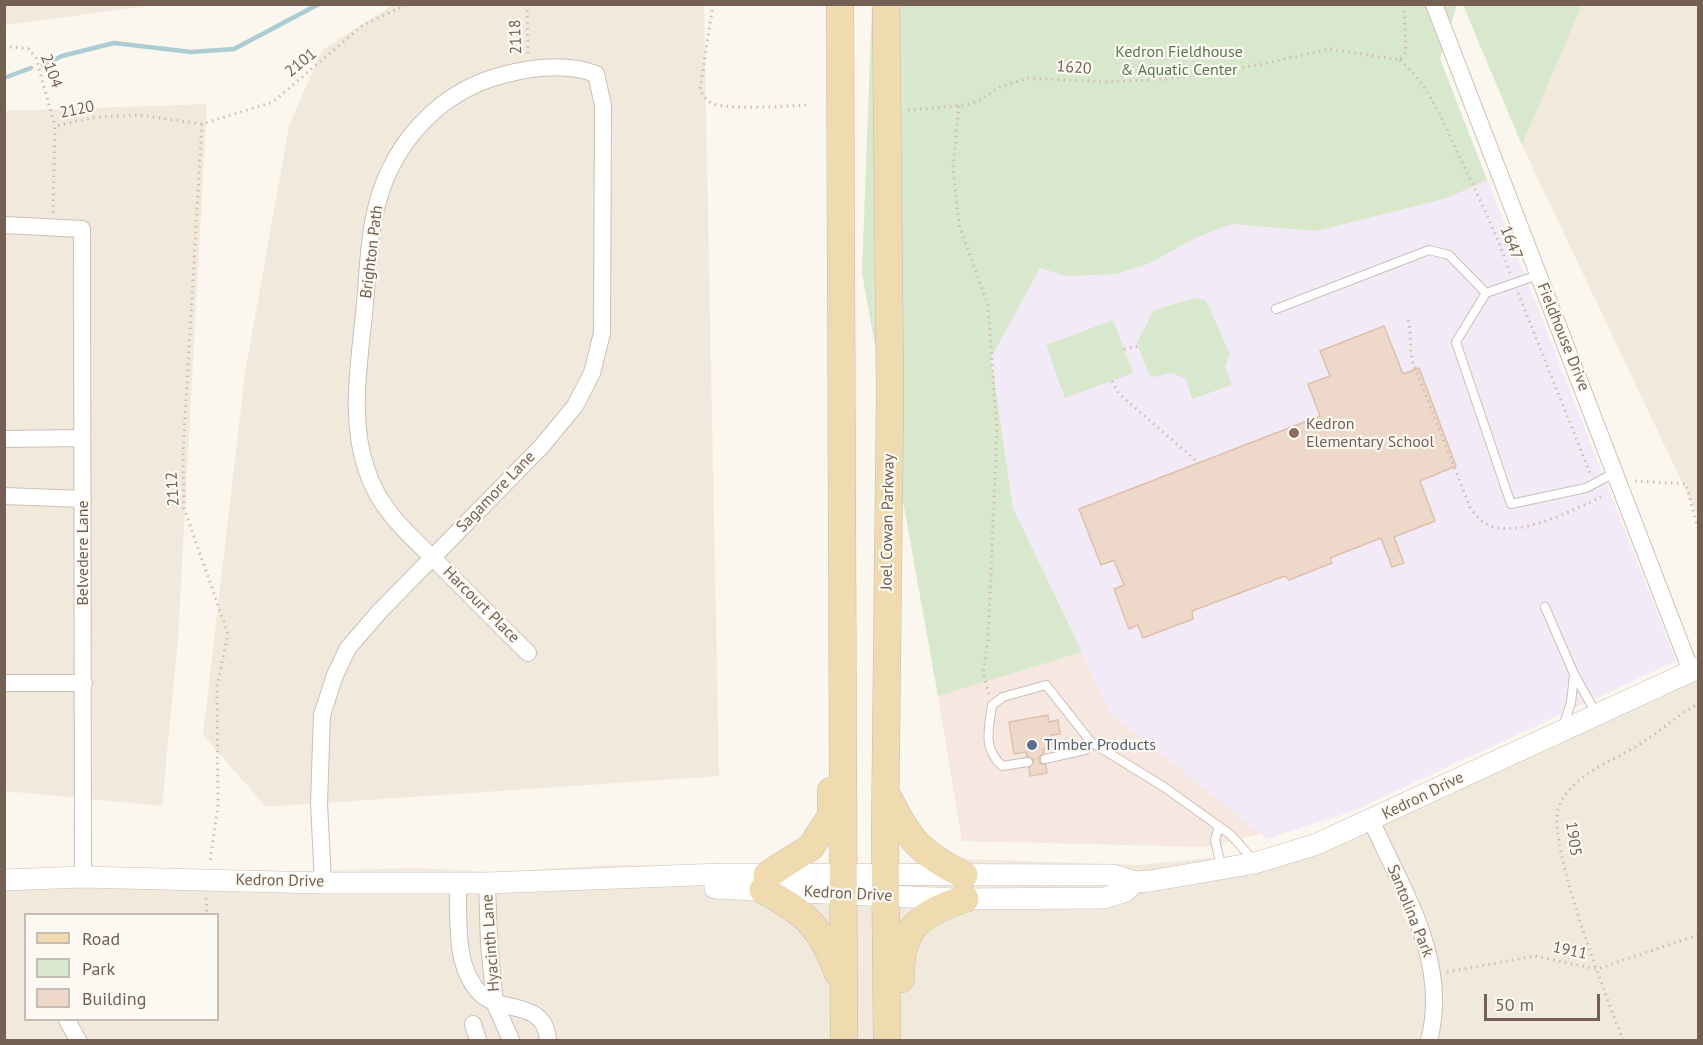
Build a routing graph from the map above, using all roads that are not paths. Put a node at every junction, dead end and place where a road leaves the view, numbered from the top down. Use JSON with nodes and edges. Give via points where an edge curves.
{"nodes":[{"id":1,"x":840,"y":4,"type":"edge"},
{"id":2,"x":886,"y":4,"type":"edge"},
{"id":3,"x":1434,"y":4,"type":"edge"},
{"id":4,"x":596,"y":74,"type":"joint"},
{"id":5,"x":4,"y":225,"type":"edge"},
{"id":6,"x":1538,"y":275,"type":"junction"},
{"id":7,"x":1486,"y":293,"type":"junction"},
{"id":8,"x":1276,"y":309,"type":"dead end"},
{"id":9,"x":82,"y":438,"type":"junction"},
{"id":10,"x":4,"y":439,"type":"edge"},
{"id":11,"x":1619,"y":479,"type":"junction"},
{"id":12,"x":4,"y":496,"type":"edge"},
{"id":13,"x":83,"y":499,"type":"junction"},
{"id":14,"x":433,"y":558,"type":"junction"},
{"id":15,"x":1545,"y":607,"type":"dead end"},
{"id":16,"x":841,"y":610,"type":"junction"},
{"id":17,"x":841,"y":641,"type":"junction"},
{"id":18,"x":528,"y":653,"type":"dead end"},
{"id":19,"x":1695,"y":669,"type":"edge"},
{"id":20,"x":1574,"y":674,"type":"junction"},
{"id":21,"x":4,"y":683,"type":"edge"},
{"id":22,"x":84,"y":683,"type":"junction"},
{"id":23,"x":1596,"y":714,"type":"junction"},
{"id":24,"x":1562,"y":730,"type":"junction"},
{"id":25,"x":1091,"y":742,"type":"junction"},
{"id":26,"x":1045,"y":759,"type":"dead end"},
{"id":27,"x":1028,"y":762,"type":"dead end"},
{"id":28,"x":885,"y":792,"type":"junction"},
{"id":29,"x":1371,"y":820,"type":"junction"},
{"id":30,"x":1219,"y":826,"type":"junction"},
{"id":31,"x":1255,"y":862,"type":"junction"},
{"id":32,"x":1222,"y":869,"type":"junction"},
{"id":33,"x":83,"y":877,"type":"junction"},
{"id":34,"x":4,"y":880,"type":"edge"},
{"id":35,"x":458,"y":882,"type":"junction"},
{"id":36,"x":765,"y":882,"type":"junction"},
{"id":37,"x":323,"y":883,"type":"junction"},
{"id":38,"x":487,"y":883,"type":"junction"},
{"id":39,"x":864,"y":885,"type":"junction"},
{"id":40,"x":965,"y":887,"type":"junction"},
{"id":41,"x":844,"y":987,"type":"junction"},
{"id":42,"x":495,"y":1004,"type":"junction"},
{"id":43,"x":68,"y":1021,"type":"edge"},
{"id":44,"x":473,"y":1024,"type":"dead end"},
{"id":45,"x":78,"y":1041,"type":"edge"},
{"id":46,"x":478,"y":1041,"type":"edge"},
{"id":47,"x":511,"y":1041,"type":"edge"},
{"id":48,"x":548,"y":1041,"type":"edge"},
{"id":49,"x":844,"y":1041,"type":"edge"},
{"id":50,"x":875,"y":1041,"type":"edge"},
{"id":51,"x":887,"y":1041,"type":"edge"},
{"id":52,"x":903,"y":1041,"type":"edge"},
{"id":53,"x":1429,"y":1041,"type":"edge"}],
"edges":[{"from":1,"to":16,"type":"main road","name":"Joel Cowan Parkway"},
{"from":2,"to":28,"type":"main road","name":"Joel Cowan Parkway","via":[[890,390]]},
{"from":3,"to":6,"type":"street","name":"Fieldhouse Drive"},
{"from":4,"to":14,"type":"street","name":"Sagamore Lane","via":[[603,105],[602,333],[592,373],[575,406],[540,447]]},
{"from":4,"to":14,"type":"street","name":"Brighton Path","via":[[578,68],[529,68],[487,79],[433,111],[415,128],[393,159],[378,203],[359,362],[357,434],[376,495],[410,538]]},
{"from":5,"to":9,"type":"street","name":"Belvedere Lane","via":[[82,230]]},
{"from":6,"to":7,"type":"lane"},
{"from":6,"to":11,"type":"street","name":"Fieldhouse Drive"},
{"from":7,"to":8,"type":"lane","via":[[1449,255],[1429,250]]},
{"from":7,"to":11,"type":"lane","via":[[1456,342],[1511,504]]},
{"from":9,"to":10,"type":"street"},
{"from":9,"to":13,"type":"street","name":"Belvedere Lane"},
{"from":11,"to":19,"type":"street","name":"Fieldhouse Drive"},
{"from":12,"to":13,"type":"street"},
{"from":13,"to":22,"type":"street","name":"Belvedere Lane"},
{"from":14,"to":18,"type":"street","name":"Harcourt Place"},
{"from":14,"to":37,"type":"street","name":"Sagamore Lane","via":[[348,648],[335,675],[322,715]]},
{"from":15,"to":20,"type":"lane"},
{"from":16,"to":17,"type":"main road","name":"Joel Cowan Parkway"},
{"from":16,"to":39,"type":"main road","via":[[856,693],[856,838]]},
{"from":17,"to":36,"type":"main road","via":[[831,684],[831,816],[811,847]]},
{"from":17,"to":39,"type":"main road","name":"Joel Cowan Parkway"},
{"from":19,"to":23,"type":"street","name":"Kedron Drive"},
{"from":20,"to":23,"type":"lane"},
{"from":20,"to":24,"type":"lane","via":[[1571,703]]},
{"from":21,"to":22,"type":"street"},
{"from":22,"to":33,"type":"street","name":"Belvedere Lane"},
{"from":23,"to":24,"type":"street","name":"Kedron Drive"},
{"from":24,"to":29,"type":"street","name":"Kedron Drive"},
{"from":25,"to":26,"type":"lane","via":[[1085,750]]},
{"from":25,"to":27,"type":"lane","via":[[1046,686],[1003,697],[992,705],[990,754],[1002,766]]},
{"from":25,"to":30,"type":"lane"},
{"from":28,"to":39,"type":"main road","name":"Joel Cowan Parkway"},
{"from":28,"to":40,"type":"main road","via":[[915,844]]},
{"from":29,"to":31,"type":"street","name":"Kedron Drive","via":[[1317,844]]},
{"from":29,"to":53,"type":"street","name":"Santolina Park","via":[[1422,931],[1433,975]]},
{"from":30,"to":31,"type":"lane"},
{"from":30,"to":32,"type":"lane","via":[[1215,840]]},
{"from":31,"to":32,"type":"street","name":"Kedron Drive"},
{"from":32,"to":40,"type":"street","name":"Kedron Drive","via":[[1135,882],[1113,875]]},
{"from":33,"to":34,"type":"street","name":"Kedron Drive"},
{"from":33,"to":37,"type":"street","name":"Kedron Drive"},
{"from":35,"to":37,"type":"street","name":"Kedron Drive"},
{"from":35,"to":38,"type":"street","name":"Kedron Drive"},
{"from":35,"to":42,"type":"street","name":"Hyacinth Lane","via":[[462,958],[480,993]]},
{"from":36,"to":38,"type":"street","name":"Kedron Drive"},
{"from":36,"to":39,"type":"street","name":"Kedron Drive"},
{"from":36,"to":41,"type":"main road","via":[[810,920],[826,941]]},
{"from":38,"to":42,"type":"street","name":"Hyacinth Lane"},
{"from":39,"to":40,"type":"street","name":"Kedron Drive"},
{"from":39,"to":41,"type":"main road","name":"Joel Cowan Parkway"},
{"from":39,"to":50,"type":"main road","via":[[865,905],[874,928]]},
{"from":39,"to":51,"type":"main road","name":"Joel Cowan Parkway"},
{"from":40,"to":52,"type":"main road","via":[[924,916],[907,935],[900,959]]},
{"from":41,"to":49,"type":"main road","name":"Joel Cowan Parkway"},
{"from":42,"to":47,"type":"street","name":"Hyacinth Lane"},
{"from":42,"to":48,"type":"street","name":"Hyacinth Lane","via":[[517,1006],[533,1013],[547,1030]]},
{"from":43,"to":45,"type":"street"},
{"from":44,"to":46,"type":"street"}]}
